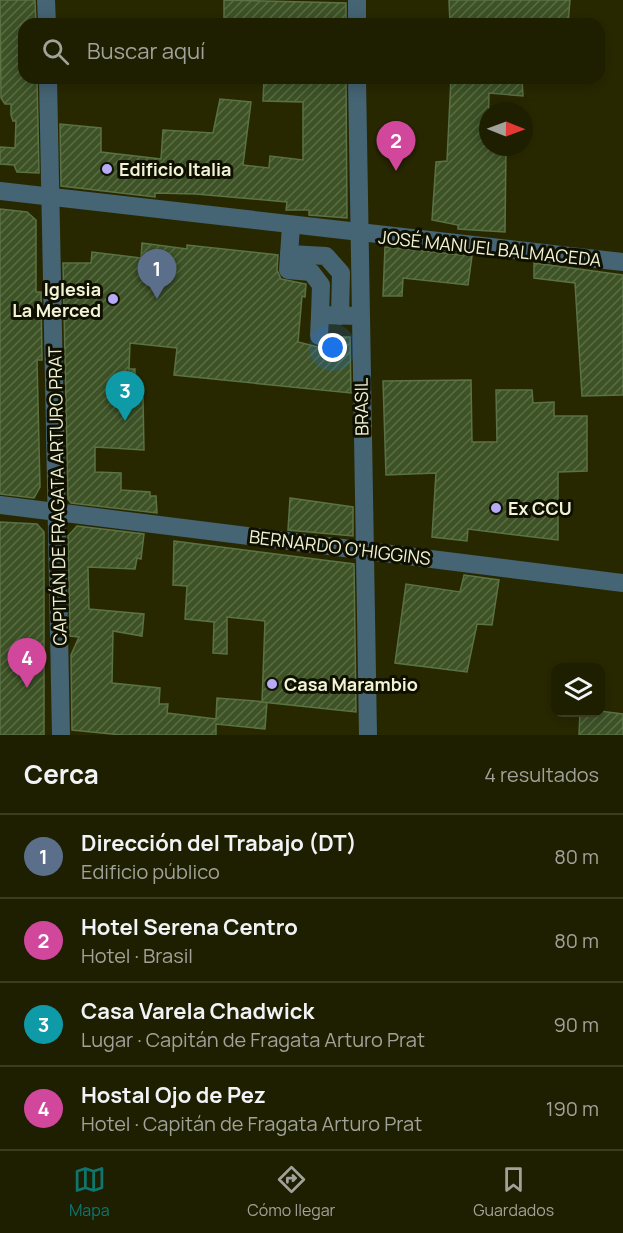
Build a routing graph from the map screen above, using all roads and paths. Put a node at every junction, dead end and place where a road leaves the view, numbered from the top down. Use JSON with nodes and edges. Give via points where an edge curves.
{"nodes":[{"id":1,"x":46,"y":0,"type":"edge"},
{"id":2,"x":357,"y":0,"type":"edge"},
{"id":3,"x":47,"y":18,"type":"edge"},
{"id":4,"x":357,"y":18,"type":"edge"},
{"id":5,"x":48,"y":84,"type":"edge"},
{"id":6,"x":357,"y":84,"type":"edge"},
{"id":7,"x":0,"y":191,"type":"edge"},
{"id":8,"x":51,"y":197,"type":"junction"},
{"id":9,"x":291,"y":226,"type":"junction"},
{"id":10,"x":349,"y":233,"type":"junction"},
{"id":11,"x":289,"y":254,"type":"junction"},
{"id":12,"x":358,"y":261,"type":"junction"},
{"id":13,"x":623,"y":262,"type":"edge"},
{"id":14,"x":336,"y":267,"type":"junction"},
{"id":15,"x":320,"y":315,"type":"junction"},
{"id":16,"x":340,"y":316,"type":"junction"},
{"id":17,"x":360,"y":316,"type":"junction"},
{"id":18,"x":319,"y":336,"type":"dead end"},
{"id":19,"x":0,"y":505,"type":"edge"},
{"id":20,"x":58,"y":511,"type":"junction"},
{"id":21,"x":364,"y":551,"type":"junction"},
{"id":22,"x":623,"y":583,"type":"edge"},
{"id":23,"x":62,"y":735,"type":"edge"},
{"id":24,"x":368,"y":735,"type":"edge"}],
"edges":[{"from":1,"to":3,"type":"street"},
{"from":2,"to":4,"type":"street"},
{"from":5,"to":8,"type":"street","name":"CAPITÁN DE FRAGATA ARTURO PRAT"},
{"from":6,"to":10,"type":"street","name":"BRASIL"},
{"from":7,"to":8,"type":"street"},
{"from":8,"to":9,"type":"street","name":"JOSÉ MANUEL BALMACEDA"},
{"from":8,"to":20,"type":"street","name":"CAPITÁN DE FRAGATA ARTURO PRAT"},
{"from":9,"to":10,"type":"street","name":"JOSÉ MANUEL BALMACEDA"},
{"from":9,"to":11,"type":"street"},
{"from":10,"to":12,"type":"street","name":"BRASIL"},
{"from":10,"to":13,"type":"street","name":"JOSÉ MANUEL BALMACEDA"},
{"from":10,"to":14,"type":"street"},
{"from":11,"to":14,"type":"street","via":[[326,256]]},
{"from":11,"to":15,"type":"street","via":[[288,270],[310,272],[321,285]]},
{"from":12,"to":14,"type":"street"},
{"from":12,"to":17,"type":"street","name":"BRASIL"},
{"from":14,"to":16,"type":"street"},
{"from":15,"to":16,"type":"street"},
{"from":15,"to":18,"type":"street"},
{"from":16,"to":17,"type":"street"},
{"from":17,"to":21,"type":"street","name":"BRASIL"},
{"from":19,"to":20,"type":"street","name":"BERNARDO O'HIGGINS"},
{"from":20,"to":21,"type":"street","name":"BERNARDO O'HIGGINS"},
{"from":20,"to":23,"type":"street","name":"CAPITÁN DE FRAGATA ARTURO PRAT"},
{"from":21,"to":22,"type":"street","name":"BERNARDO O'HIGGINS"},
{"from":21,"to":24,"type":"street","name":"BRASIL"}]}
